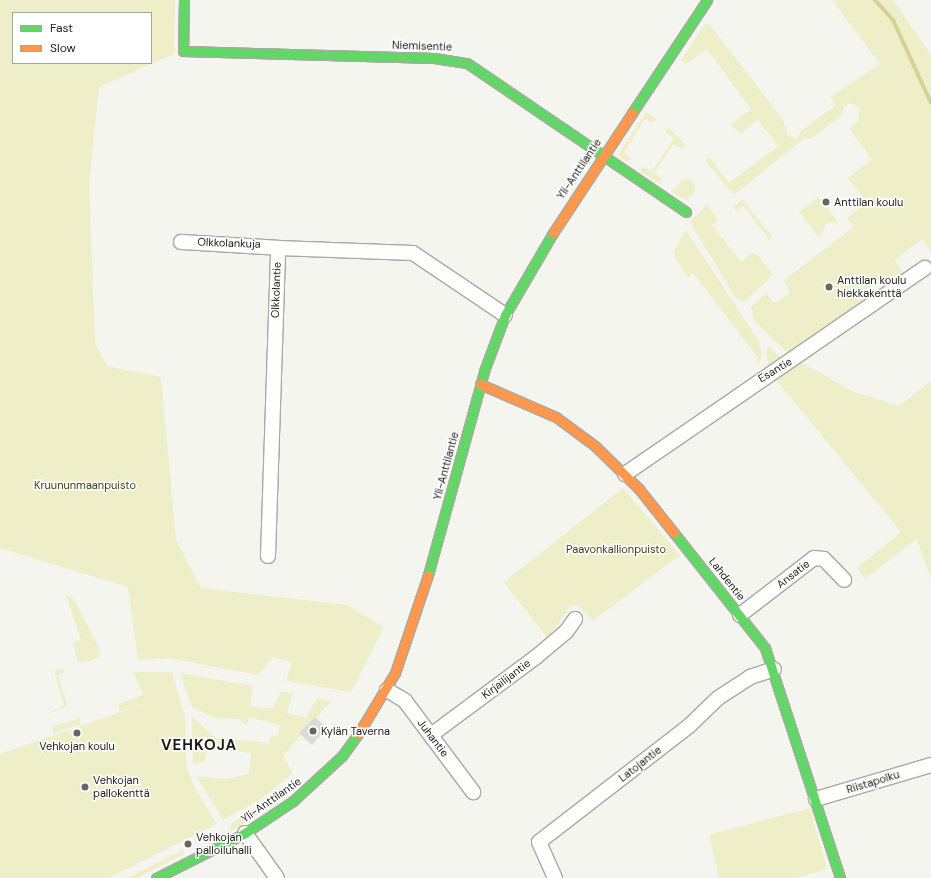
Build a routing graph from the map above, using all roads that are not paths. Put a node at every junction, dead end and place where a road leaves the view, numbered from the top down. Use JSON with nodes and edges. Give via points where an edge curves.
{"nodes":[{"id":1,"x":184,"y":0,"type":"edge"},
{"id":2,"x":707,"y":0,"type":"edge"},
{"id":3,"x":604,"y":155,"type":"junction"},
{"id":4,"x":686,"y":212,"type":"dead end"},
{"id":5,"x":181,"y":242,"type":"dead end"},
{"id":6,"x":278,"y":248,"type":"junction"},
{"id":7,"x":925,"y":268,"type":"dead end"},
{"id":8,"x":505,"y":315,"type":"junction"},
{"id":9,"x":480,"y":384,"type":"junction"},
{"id":10,"x":625,"y":474,"type":"junction"},
{"id":11,"x":268,"y":556,"type":"dead end"},
{"id":12,"x":844,"y":580,"type":"dead end"},
{"id":13,"x":740,"y":615,"type":"junction"},
{"id":14,"x":575,"y":619,"type":"dead end"},
{"id":15,"x":774,"y":669,"type":"junction"},
{"id":16,"x":387,"y":690,"type":"junction"},
{"id":17,"x":431,"y":735,"type":"junction"},
{"id":18,"x":931,"y":765,"type":"edge"},
{"id":19,"x":473,"y":792,"type":"dead end"},
{"id":20,"x":816,"y":799,"type":"junction"},
{"id":21,"x":245,"y":833,"type":"junction"},
{"id":22,"x":156,"y":878,"type":"edge"},
{"id":23,"x":277,"y":878,"type":"edge"},
{"id":24,"x":555,"y":878,"type":"edge"},
{"id":25,"x":840,"y":878,"type":"edge"}],
"edges":[{"from":1,"to":3,"type":"street","name":"Niemisentie","via":[[182,51],[456,59]]},
{"from":2,"to":3,"type":"street","name":"Yli-Anttilantie"},
{"from":3,"to":4,"type":"street","name":"Niemisentie"},
{"from":3,"to":8,"type":"street","name":"Yli-Anttilantie","via":[[530,267]]},
{"from":5,"to":6,"type":"street","name":"Olkkolankuja"},
{"from":6,"to":8,"type":"street","name":"Olkkolantie","via":[[413,252]]},
{"from":6,"to":11,"type":"street","name":"Olkkolantie"},
{"from":7,"to":10,"type":"street","name":"Esantie"},
{"from":8,"to":9,"type":"street","name":"Yli-Anttilantie"},
{"from":9,"to":10,"type":"street","name":"Lahdentie","via":[[556,418]]},
{"from":9,"to":16,"type":"street","name":"Yli-Anttilantie","via":[[416,619]]},
{"from":10,"to":13,"type":"street","name":"Lahdentie"},
{"from":12,"to":13,"type":"street","name":"Ansatie","via":[[824,559],[814,558]]},
{"from":13,"to":15,"type":"street","name":"Lahdentie","via":[[765,648]]},
{"from":14,"to":17,"type":"street","name":"Kirjailijantie","via":[[566,632],[542,652]]},
{"from":15,"to":20,"type":"street","name":"Lahdentie"},
{"from":15,"to":24,"type":"street","name":"Latojantie","via":[[750,677],[718,698],[688,726],[540,842]]},
{"from":16,"to":17,"type":"street","name":"Juhantie","via":[[405,701]]},
{"from":16,"to":21,"type":"street","name":"Yli-Anttilantie","via":[[362,731],[328,771],[293,801]]},
{"from":17,"to":19,"type":"street","name":"Juhantie"},
{"from":18,"to":20,"type":"street","name":"Riistapolku"},
{"from":20,"to":25,"type":"street","name":"Lahdentie"},
{"from":21,"to":22,"type":"street","name":"Yli-Anttilantie"},
{"from":21,"to":23,"type":"street"}]}
